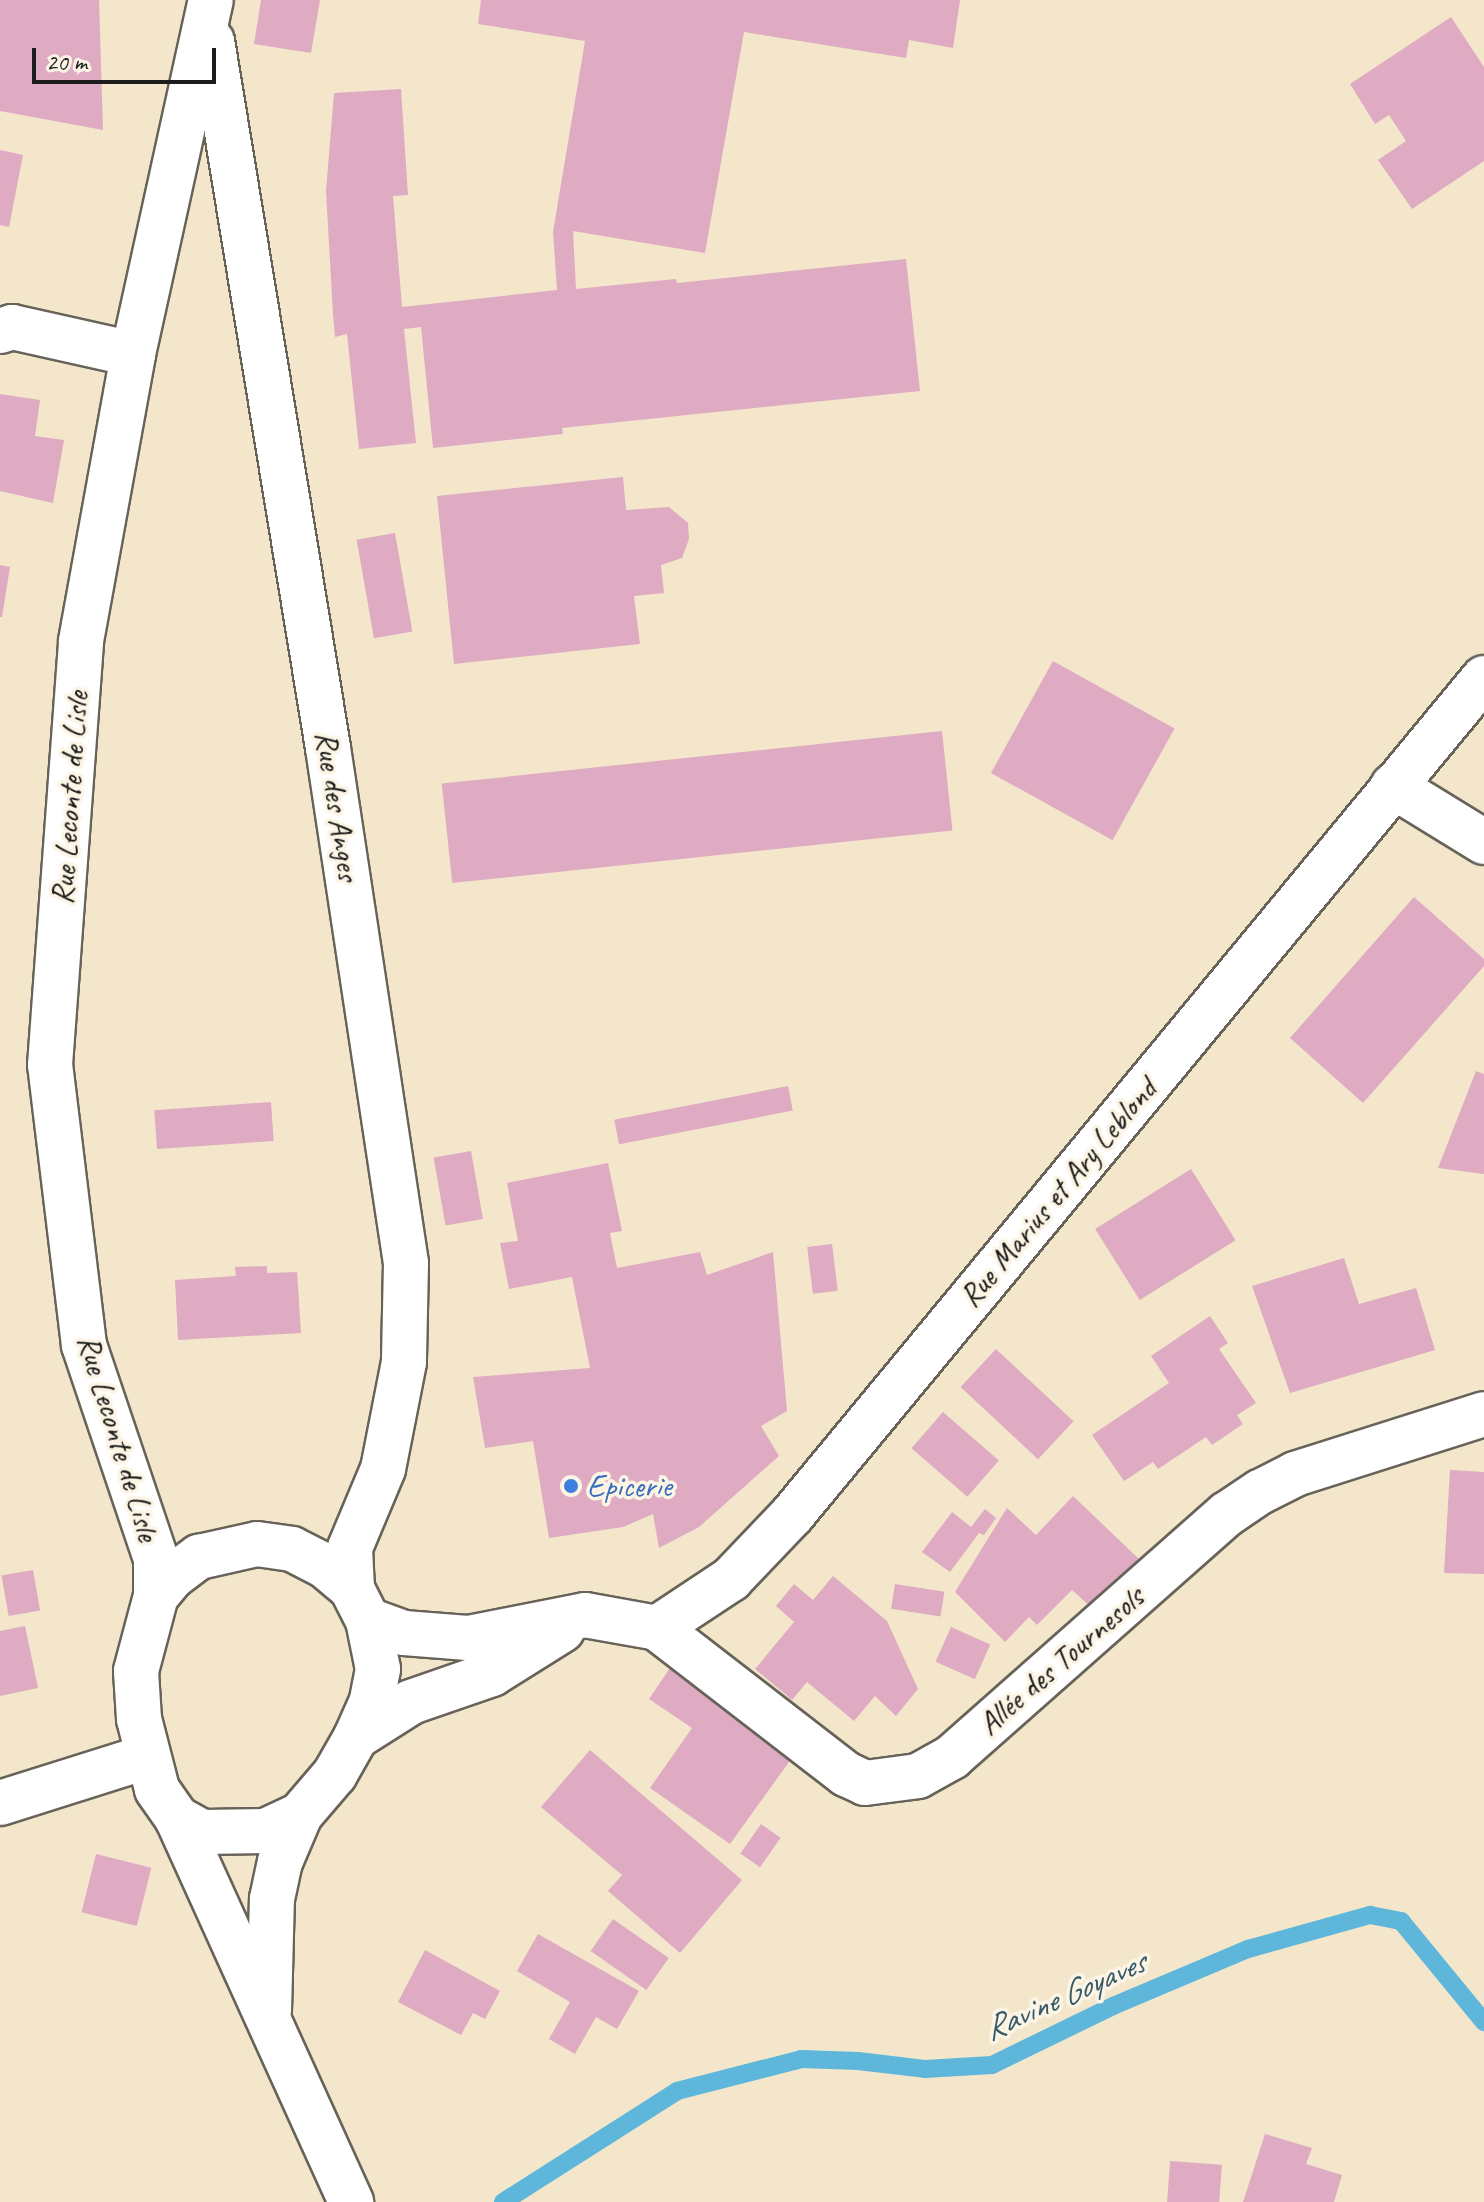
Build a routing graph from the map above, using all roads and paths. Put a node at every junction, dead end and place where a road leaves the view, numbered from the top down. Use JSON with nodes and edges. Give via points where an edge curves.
{"nodes":[{"id":1,"x":210,"y":9,"type":"edge"},
{"id":2,"x":0,"y":331,"type":"edge"},
{"id":3,"x":133,"y":354,"type":"junction"},
{"id":4,"x":1484,"y":678,"type":"edge"},
{"id":5,"x":1393,"y":786,"type":"junction"},
{"id":6,"x":1484,"y":842,"type":"edge"},
{"id":7,"x":1484,"y":1414,"type":"edge"},
{"id":8,"x":156,"y":1596,"type":"junction"},
{"id":9,"x":360,"y":1604,"type":"junction"},
{"id":10,"x":585,"y":1615,"type":"junction"},
{"id":11,"x":657,"y":1628,"type":"junction"},
{"id":12,"x":356,"y":1737,"type":"junction"},
{"id":13,"x":146,"y":1757,"type":"junction"},
{"id":14,"x":0,"y":1803,"type":"edge"},
{"id":15,"x":300,"y":1815,"type":"junction"},
{"id":16,"x":177,"y":1818,"type":"junction"},
{"id":17,"x":269,"y":2021,"type":"junction"},
{"id":18,"x":351,"y":2202,"type":"edge"}],
"edges":[{"from":1,"to":3,"type":"street","name":"Rue Leconte de Lisle"},
{"from":1,"to":9,"type":"street","name":"Rue des Anges","via":[[406,1263],[404,1362],[383,1469],[350,1548]]},
{"from":2,"to":3,"type":"street","via":[[12,327]]},
{"from":3,"to":8,"type":"street","name":"Rue Leconte de Lisle","via":[[81,641],[50,1065],[84,1345],[156,1559]]},
{"from":4,"to":5,"type":"street","name":"Rue Marius et Ary Leblond"},
{"from":5,"to":6,"type":"street"},
{"from":5,"to":11,"type":"street","name":"Rue Marius et Ary Leblond","via":[[792,1515],[731,1579]]},
{"from":7,"to":11,"type":"street","name":"Allée des Tournesols","via":[[1295,1474],[1260,1492],[1227,1514],[952,1757],[918,1776],[865,1783],[846,1774]]},
{"from":8,"to":9,"type":"street","via":[[199,1557],[257,1544],[292,1549],[325,1566]]},
{"from":8,"to":13,"type":"street","via":[[136,1671]]},
{"from":9,"to":10,"type":"street","via":[[404,1633],[468,1638]]},
{"from":9,"to":12,"type":"street","via":[[378,1669],[372,1701]]},
{"from":10,"to":11,"type":"street"},
{"from":10,"to":12,"type":"street","via":[[492,1674],[411,1702]]},
{"from":12,"to":15,"type":"street","via":[[335,1774]]},
{"from":13,"to":14,"type":"street"},
{"from":13,"to":16,"type":"street","via":[[157,1789]]},
{"from":15,"to":16,"type":"street","via":[[266,1831],[234,1833],[202,1832]]},
{"from":15,"to":17,"type":"street","via":[[280,1862],[272,1899]]},
{"from":16,"to":17,"type":"street"},
{"from":17,"to":18,"type":"street"}]}
